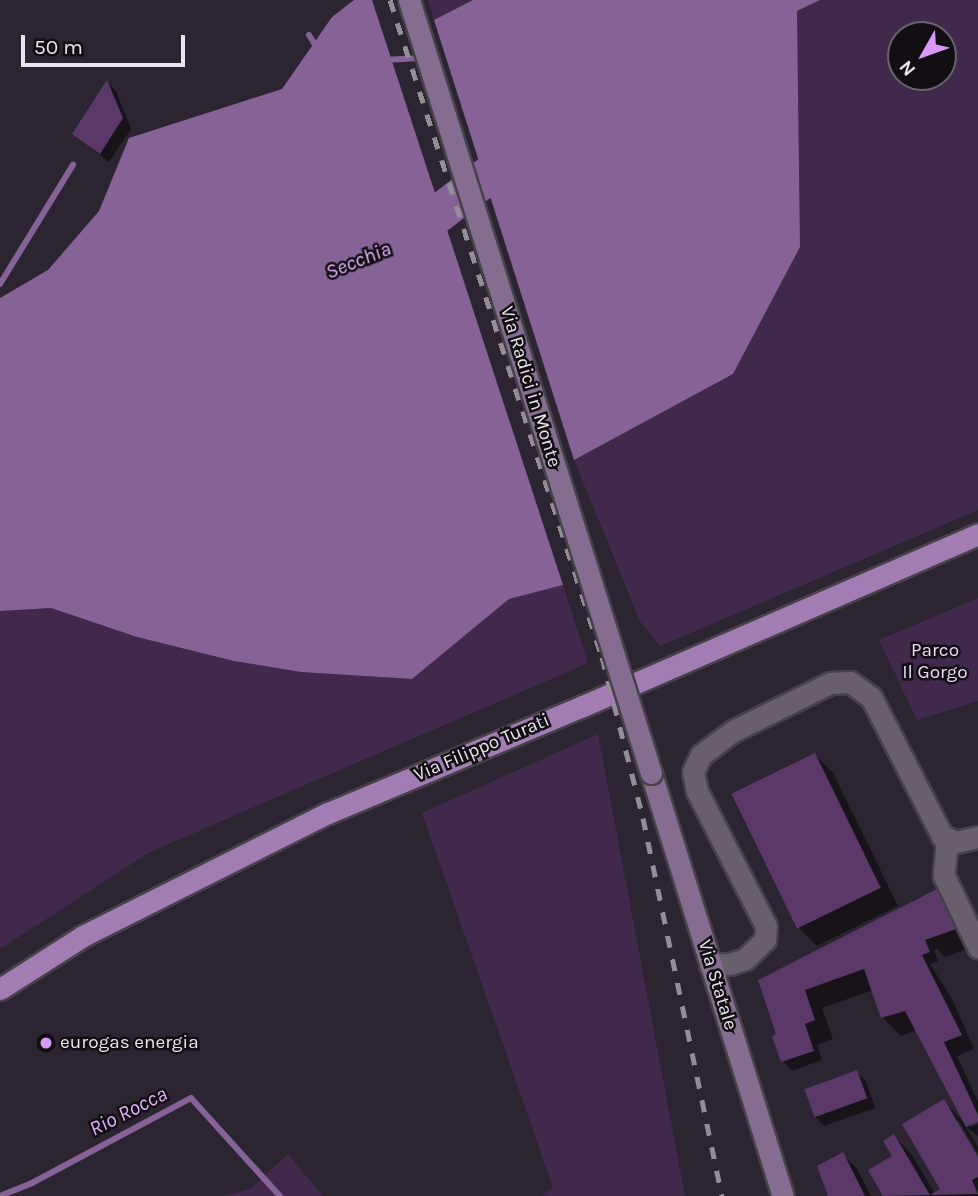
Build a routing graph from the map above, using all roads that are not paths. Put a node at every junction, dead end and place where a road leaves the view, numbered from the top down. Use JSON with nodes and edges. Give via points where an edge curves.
{"nodes":[{"id":1,"x":409,"y":0,"type":"edge"},
{"id":2,"x":978,"y":534,"type":"edge"},
{"id":3,"x":651,"y":773,"type":"joint"},
{"id":4,"x":978,"y":837,"type":"edge"},
{"id":5,"x":947,"y":838,"type":"junction"},
{"id":6,"x":978,"y":947,"type":"edge"},
{"id":7,"x":710,"y":965,"type":"junction"},
{"id":8,"x":0,"y":989,"type":"edge"},
{"id":9,"x":783,"y":1196,"type":"edge"}],
"edges":[{"from":1,"to":3,"type":"street","name":"Via Radici in Monte","bridge":true},
{"from":2,"to":8,"type":"main road","name":"Via Filippo Turati","via":[[328,813],[94,930]]},
{"from":3,"to":7,"type":"street","name":"Via Statale"},
{"from":4,"to":5,"type":"street","via":[[956,842]]},
{"from":5,"to":6,"type":"street","via":[[944,876]]},
{"from":5,"to":7,"type":"street","via":[[872,697],[850,682],[830,683],[733,731],[701,755],[693,772],[697,791],[766,926],[765,940],[745,959]]},
{"from":7,"to":9,"type":"street","name":"Via Statale"}]}
